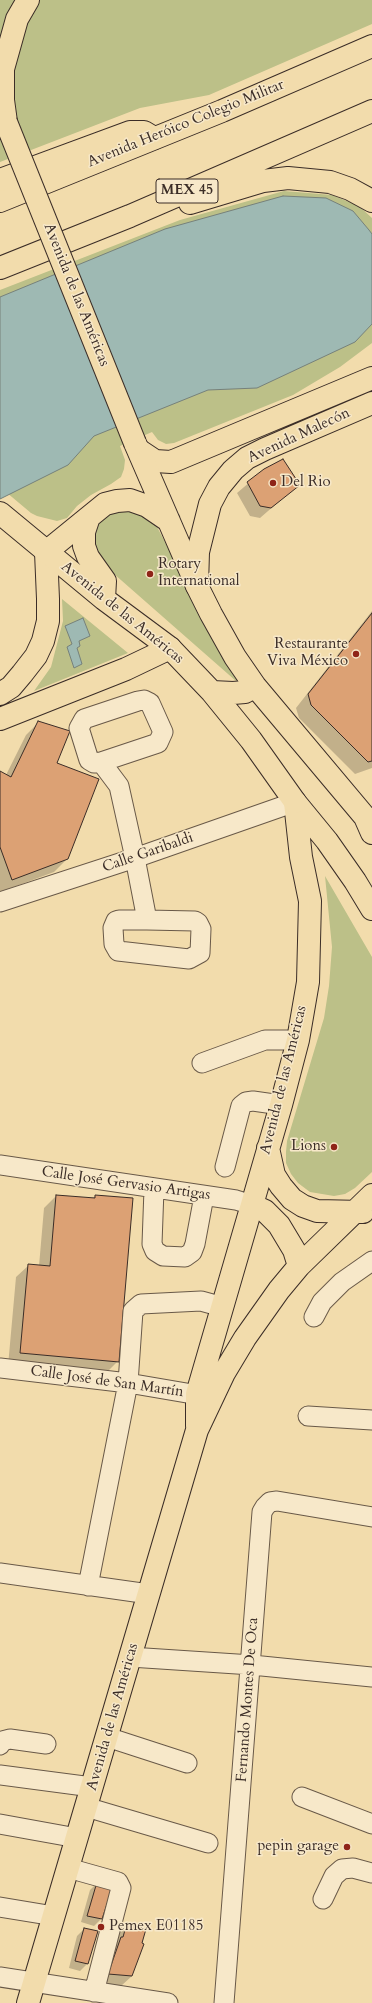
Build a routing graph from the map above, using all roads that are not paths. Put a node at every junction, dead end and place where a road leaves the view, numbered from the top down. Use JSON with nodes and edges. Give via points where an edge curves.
{"nodes":[{"id":1,"x":28,"y":0,"type":"edge"},
{"id":2,"x":372,"y":46,"type":"edge"},
{"id":3,"x":372,"y":111,"type":"edge"},
{"id":4,"x":154,"y":138,"type":"junction"},
{"id":5,"x":0,"y":180,"type":"edge"},
{"id":6,"x":0,"y":201,"type":"edge"},
{"id":7,"x":372,"y":201,"type":"edge"},
{"id":8,"x":130,"y":216,"type":"junction"},
{"id":9,"x":0,"y":268,"type":"edge"},
{"id":10,"x":368,"y":376,"type":"edge"},
{"id":11,"x":372,"y":403,"type":"edge"},
{"id":12,"x":138,"y":447,"type":"junction"},
{"id":13,"x":89,"y":517,"type":"junction"},
{"id":14,"x":7,"y":519,"type":"edge"},
{"id":15,"x":169,"y":521,"type":"junction"},
{"id":16,"x":46,"y":552,"type":"junction"},
{"id":17,"x":197,"y":586,"type":"junction"},
{"id":18,"x":104,"y":599,"type":"junction"},
{"id":19,"x":170,"y":648,"type":"junction"},
{"id":20,"x":255,"y":686,"type":"junction"},
{"id":21,"x":212,"y":692,"type":"junction"},
{"id":22,"x":0,"y":694,"type":"edge"},
{"id":23,"x":0,"y":719,"type":"edge"},
{"id":24,"x":101,"y":762,"type":"dead end"},
{"id":25,"x":295,"y":802,"type":"junction"},
{"id":26,"x":370,"y":825,"type":"edge"},
{"id":27,"x":136,"y":858,"type":"junction"},
{"id":28,"x":0,"y":902,"type":"edge"},
{"id":29,"x":372,"y":909,"type":"edge"},
{"id":30,"x":147,"y":920,"type":"dead end"},
{"id":31,"x":298,"y":1040,"type":"junction"},
{"id":32,"x":202,"y":1062,"type":"dead end"},
{"id":33,"x":281,"y":1105,"type":"junction"},
{"id":34,"x":268,"y":1147,"type":"junction"},
{"id":35,"x":0,"y":1165,"type":"edge"},
{"id":36,"x":225,"y":1168,"type":"dead end"},
{"id":37,"x":154,"y":1189,"type":"junction"},
{"id":38,"x":372,"y":1195,"type":"edge"},
{"id":39,"x":204,"y":1196,"type":"junction"},
{"id":40,"x":252,"y":1205,"type":"junction"},
{"id":41,"x":363,"y":1212,"type":"edge"},
{"id":42,"x":372,"y":1261,"type":"edge"},
{"id":43,"x":299,"y":1266,"type":"junction"},
{"id":44,"x":222,"y":1307,"type":"junction"},
{"id":45,"x":314,"y":1317,"type":"dead end"},
{"id":46,"x":0,"y":1368,"type":"edge"},
{"id":47,"x":128,"y":1383,"type":"junction"},
{"id":48,"x":205,"y":1396,"type":"junction"},
{"id":49,"x":308,"y":1416,"type":"dead end"},
{"id":50,"x":372,"y":1420,"type":"edge"},
{"id":51,"x":372,"y":1517,"type":"edge"},
{"id":52,"x":0,"y":1573,"type":"edge"},
{"id":53,"x":88,"y":1586,"type":"junction"},
{"id":54,"x":149,"y":1594,"type":"junction"},
{"id":55,"x":130,"y":1657,"type":"junction"},
{"id":56,"x":252,"y":1665,"type":"junction"},
{"id":57,"x":372,"y":1676,"type":"edge"},
{"id":58,"x":107,"y":1737,"type":"junction"},
{"id":59,"x":46,"y":1744,"type":"dead end"},
{"id":60,"x":0,"y":1745,"type":"edge"},
{"id":61,"x":186,"y":1763,"type":"dead end"},
{"id":62,"x":0,"y":1775,"type":"edge"},
{"id":63,"x":89,"y":1797,"type":"junction"},
{"id":64,"x":302,"y":1797,"type":"dead end"},
{"id":65,"x":0,"y":1824,"type":"edge"},
{"id":66,"x":372,"y":1824,"type":"edge"},
{"id":67,"x":77,"y":1838,"type":"junction"},
{"id":68,"x":208,"y":1843,"type":"dead end"},
{"id":69,"x":68,"y":1868,"type":"junction"},
{"id":70,"x":372,"y":1873,"type":"edge"},
{"id":71,"x":323,"y":1899,"type":"dead end"},
{"id":72,"x":0,"y":1907,"type":"edge"},
{"id":73,"x":54,"y":1916,"type":"junction"},
{"id":74,"x":0,"y":1977,"type":"edge"},
{"id":75,"x":34,"y":1982,"type":"junction"},
{"id":76,"x":94,"y":1992,"type":"junction"},
{"id":77,"x":28,"y":2003,"type":"edge"},
{"id":78,"x":168,"y":2003,"type":"edge"},
{"id":79,"x":224,"y":2003,"type":"edge"}],
"edges":[{"from":1,"to":12,"type":"main road","name":"Avenida de las Américas","bridge":true,"via":[[17,19],[3,69],[6,122]]},
{"from":2,"to":4,"type":"main road","name":"Avenida Heróico Colegio Militar"},
{"from":3,"to":8,"type":"main road","number":"MEX 45"},
{"from":4,"to":5,"type":"main road","via":[[144,132],[130,132]]},
{"from":4,"to":6,"type":"main road","name":"Avenida Heróico Colegio Militar"},
{"from":7,"to":8,"type":"main road","via":[[330,182],[288,178],[263,181],[185,205]]},
{"from":8,"to":9,"type":"main road","number":"MEX 45"},
{"from":10,"to":12,"type":"main road","name":"Avenida Malecón","via":[[171,462],[155,461]]},
{"from":11,"to":17,"type":"main road","name":"Avenida Malecón","via":[[265,449],[247,458],[233,470],[219,487],[210,504],[198,552]]},
{"from":12,"to":15,"type":"main road","name":"Avenida de las Américas"},
{"from":13,"to":15,"type":"main road","via":[[105,504],[117,500],[130,500],[148,506]]},
{"from":13,"to":16,"type":"main road"},
{"from":13,"to":18,"type":"main road","via":[[84,532],[84,546],[88,557],[105,581]]},
{"from":14,"to":16,"type":"main road","name":"Avenida de las Américas"},
{"from":15,"to":17,"type":"main road","name":"Avenida de las Américas"},
{"from":16,"to":18,"type":"main road","name":"Avenida de las Américas"},
{"from":16,"to":22,"type":"main road","via":[[48,621],[43,642],[22,674],[11,687]]},
{"from":17,"to":20,"type":"main road","name":"Avenida de las Américas","via":[[210,614]]},
{"from":18,"to":19,"type":"main road","name":"Avenida de las Américas"},
{"from":19,"to":21,"type":"main road","name":"Avenida de las Américas"},
{"from":19,"to":23,"type":"main road"},
{"from":20,"to":21,"type":"main road","via":[[245,692]]},
{"from":20,"to":26,"type":"main road","name":"Avenida de las Américas"},
{"from":21,"to":25,"type":"main road","name":"Avenida de las Américas","via":[[251,740]]},
{"from":24,"to":27,"type":"street","via":[[119,786]]},
{"from":25,"to":27,"type":"street","name":"Calle Garibaldi"},
{"from":25,"to":29,"type":"main road","via":[[327,841]]},
{"from":25,"to":31,"type":"main road","name":"Avenida de las Américas","via":[[301,857],[310,901],[308,982]]},
{"from":27,"to":28,"type":"street","name":"Calle Garibaldi"},
{"from":27,"to":30,"type":"street"},
{"from":31,"to":32,"type":"street","via":[[265,1040]]},
{"from":31,"to":33,"type":"main road","name":"Avenida de las Américas"},
{"from":33,"to":34,"type":"main road","name":"Avenida de las Américas"},
{"from":33,"to":36,"type":"street","via":[[253,1101],[241,1106]]},
{"from":34,"to":40,"type":"main road","name":"Avenida de las Américas"},
{"from":34,"to":41,"type":"main road","via":[[274,1175],[292,1199],[317,1211]]},
{"from":35,"to":37,"type":"street","name":"Calle José Gervasio Artigas"},
{"from":37,"to":39,"type":"street","name":"Calle José Gervasio Artigas"},
{"from":37,"to":39,"type":"street","via":[[152,1244],[155,1251],[163,1256],[185,1257],[192,1252]]},
{"from":38,"to":41,"type":"main road","name":"Avenida de las Américas"},
{"from":39,"to":40,"type":"street","name":"Calle José Gervasio Artigas"},
{"from":40,"to":43,"type":"main road","via":[[265,1211],[279,1225],[294,1250]]},
{"from":40,"to":44,"type":"main road","name":"Avenida de las Américas"},
{"from":41,"to":43,"type":"main road","name":"Avenida de las Américas"},
{"from":42,"to":45,"type":"street","via":[[342,1282],[322,1302]]},
{"from":43,"to":48,"type":"main road","name":"Avenida de las Américas","via":[[279,1290],[224,1373]]},
{"from":44,"to":47,"type":"street","via":[[201,1301],[136,1306],[133,1312]]},
{"from":44,"to":48,"type":"main road","name":"Avenida de las Américas"},
{"from":46,"to":47,"type":"street","name":"Calle José de San Martín"},
{"from":47,"to":48,"type":"street","name":"Calle José de San Martín"},
{"from":47,"to":53,"type":"street"},
{"from":48,"to":54,"type":"main road","name":"Avenida de las Américas"},
{"from":49,"to":50,"type":"street"},
{"from":51,"to":56,"type":"street","name":"Fernando Montes De Oca","via":[[277,1501],[270,1502],[265,1507],[262,1512]]},
{"from":52,"to":53,"type":"street"},
{"from":53,"to":54,"type":"street"},
{"from":54,"to":55,"type":"main road","name":"Avenida de las Américas"},
{"from":55,"to":56,"type":"street"},
{"from":55,"to":58,"type":"main road","name":"Avenida de las Américas"},
{"from":56,"to":57,"type":"street"},
{"from":56,"to":79,"type":"street","name":"Fernando Montes De Oca"},
{"from":58,"to":61,"type":"street"},
{"from":58,"to":63,"type":"main road","name":"Avenida de las Américas"},
{"from":59,"to":60,"type":"street","via":[[10,1739]]},
{"from":62,"to":63,"type":"street"},
{"from":63,"to":67,"type":"main road","name":"Avenida de las Américas"},
{"from":63,"to":68,"type":"street"},
{"from":64,"to":66,"type":"street"},
{"from":65,"to":67,"type":"street"},
{"from":67,"to":69,"type":"main road","name":"Avenida de las Américas"},
{"from":69,"to":73,"type":"main road","name":"Avenida de las Américas"},
{"from":69,"to":76,"type":"street","via":[[118,1882],[121,1888]]},
{"from":70,"to":71,"type":"street","via":[[353,1868],[342,1869],[334,1876]]},
{"from":72,"to":73,"type":"street"},
{"from":73,"to":75,"type":"main road","name":"Avenida de las Américas"},
{"from":74,"to":75,"type":"street"},
{"from":75,"to":76,"type":"street"},
{"from":75,"to":77,"type":"main road","name":"Avenida de las Américas"},
{"from":76,"to":78,"type":"street"}]}
